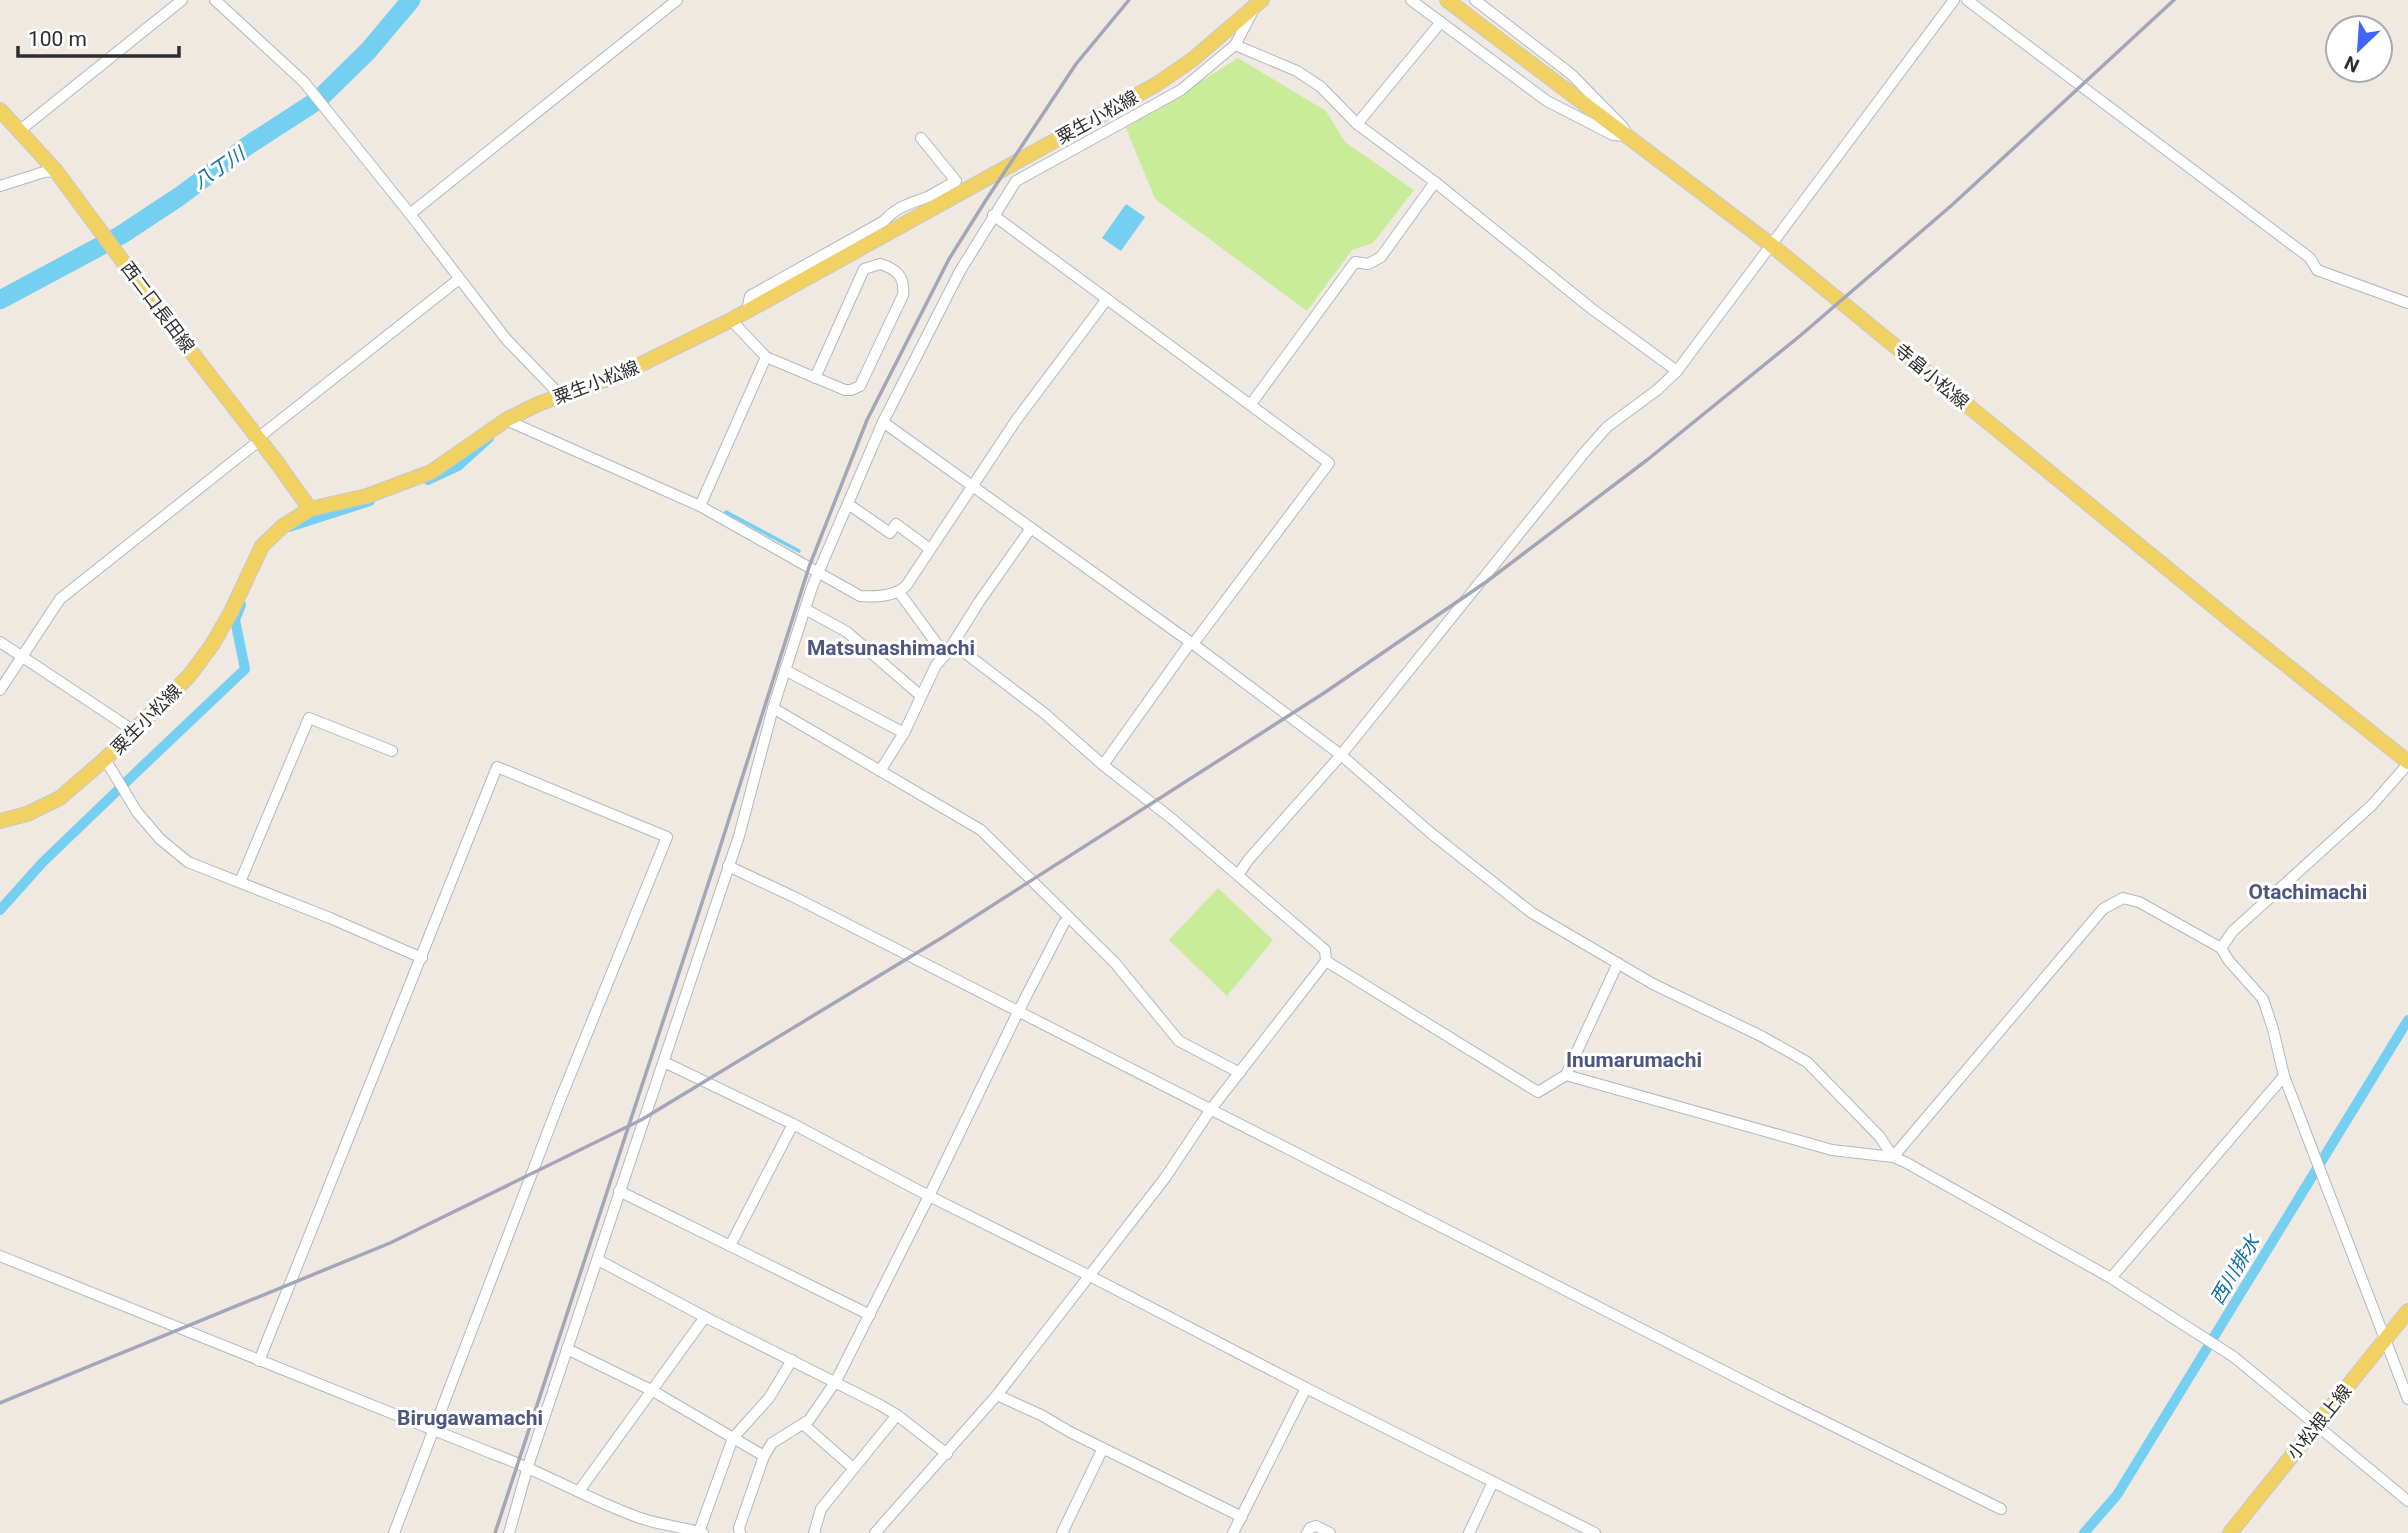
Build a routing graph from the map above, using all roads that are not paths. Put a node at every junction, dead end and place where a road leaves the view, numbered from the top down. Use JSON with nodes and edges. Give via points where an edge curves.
{"nodes":[{"id":1,"x":182,"y":0,"type":"edge"},
{"id":2,"x":215,"y":0,"type":"edge"},
{"id":3,"x":677,"y":0,"type":"edge"},
{"id":4,"x":1411,"y":0,"type":"edge"},
{"id":5,"x":1447,"y":0,"type":"edge"},
{"id":6,"x":1475,"y":0,"type":"edge"},
{"id":7,"x":1954,"y":0,"type":"edge"},
{"id":8,"x":1967,"y":0,"type":"edge"},
{"id":9,"x":1259,"y":3,"type":"edge"},
{"id":10,"x":1441,"y":22,"type":"junction"},
{"id":11,"x":1235,"y":44,"type":"junction"},
{"id":12,"x":0,"y":110,"type":"edge"},
{"id":13,"x":1357,"y":124,"type":"junction"},
{"id":14,"x":19,"y":131,"type":"junction"},
{"id":15,"x":1626,"y":135,"type":"junction"},
{"id":16,"x":921,"y":138,"type":"dead end"},
{"id":17,"x":56,"y":171,"type":"junction"},
{"id":18,"x":1435,"y":182,"type":"junction"},
{"id":19,"x":0,"y":186,"type":"edge"},
{"id":20,"x":410,"y":214,"type":"junction"},
{"id":21,"x":993,"y":215,"type":"junction"},
{"id":22,"x":1770,"y":244,"type":"junction"},
{"id":23,"x":459,"y":279,"type":"junction"},
{"id":24,"x":1107,"y":299,"type":"junction"},
{"id":25,"x":2408,"y":303,"type":"edge"},
{"id":26,"x":747,"y":311,"type":"junction"},
{"id":27,"x":731,"y":320,"type":"junction"},
{"id":28,"x":766,"y":357,"type":"junction"},
{"id":29,"x":1677,"y":370,"type":"junction"},
{"id":30,"x":815,"y":378,"type":"junction"},
{"id":31,"x":561,"y":396,"type":"junction"},
{"id":32,"x":1251,"y":404,"type":"junction"},
{"id":33,"x":506,"y":420,"type":"junction"},
{"id":34,"x":883,"y":422,"type":"junction"},
{"id":35,"x":260,"y":440,"type":"junction"},
{"id":36,"x":972,"y":485,"type":"junction"},
{"id":37,"x":848,"y":504,"type":"junction"},
{"id":38,"x":700,"y":506,"type":"junction"},
{"id":39,"x":310,"y":509,"type":"junction"},
{"id":40,"x":1031,"y":528,"type":"junction"},
{"id":41,"x":930,"y":549,"type":"junction"},
{"id":42,"x":819,"y":573,"type":"junction"},
{"id":43,"x":900,"y":592,"type":"junction"},
{"id":44,"x":805,"y":610,"type":"junction"},
{"id":45,"x":0,"y":642,"type":"edge"},
{"id":46,"x":1192,"y":644,"type":"junction"},
{"id":47,"x":947,"y":653,"type":"junction"},
{"id":48,"x":22,"y":657,"type":"junction"},
{"id":49,"x":785,"y":670,"type":"junction"},
{"id":50,"x":0,"y":690,"type":"edge"},
{"id":51,"x":921,"y":696,"type":"junction"},
{"id":52,"x":773,"y":708,"type":"junction"},
{"id":53,"x":134,"y":731,"type":"junction"},
{"id":54,"x":904,"y":733,"type":"junction"},
{"id":55,"x":391,"y":751,"type":"dead end"},
{"id":56,"x":1341,"y":755,"type":"junction"},
{"id":57,"x":105,"y":759,"type":"junction"},
{"id":58,"x":2408,"y":763,"type":"edge"},
{"id":59,"x":1103,"y":765,"type":"junction"},
{"id":60,"x":880,"y":771,"type":"junction"},
{"id":61,"x":0,"y":821,"type":"edge"},
{"id":62,"x":728,"y":866,"type":"junction"},
{"id":63,"x":1238,"y":875,"type":"junction"},
{"id":64,"x":240,"y":882,"type":"junction"},
{"id":65,"x":1064,"y":923,"type":"dead end"},
{"id":66,"x":2221,"y":948,"type":"junction"},
{"id":67,"x":422,"y":958,"type":"junction"},
{"id":68,"x":1326,"y":961,"type":"junction"},
{"id":69,"x":1618,"y":963,"type":"junction"},
{"id":70,"x":1018,"y":1012,"type":"junction"},
{"id":71,"x":664,"y":1062,"type":"junction"},
{"id":72,"x":1240,"y":1073,"type":"junction"},
{"id":73,"x":1566,"y":1075,"type":"junction"},
{"id":74,"x":2284,"y":1076,"type":"junction"},
{"id":75,"x":1210,"y":1109,"type":"junction"},
{"id":76,"x":793,"y":1124,"type":"junction"},
{"id":77,"x":1893,"y":1157,"type":"junction"},
{"id":78,"x":619,"y":1191,"type":"junction"},
{"id":79,"x":929,"y":1196,"type":"junction"},
{"id":80,"x":730,"y":1246,"type":"junction"},
{"id":81,"x":0,"y":1256,"type":"edge"},
{"id":82,"x":598,"y":1260,"type":"junction"},
{"id":83,"x":1088,"y":1275,"type":"junction"},
{"id":84,"x":2110,"y":1278,"type":"junction"},
{"id":85,"x":2408,"y":1311,"type":"edge"},
{"id":86,"x":870,"y":1315,"type":"junction"},
{"id":87,"x":705,"y":1317,"type":"junction"},
{"id":88,"x":2386,"y":1338,"type":"junction"},
{"id":89,"x":567,"y":1349,"type":"junction"},
{"id":90,"x":792,"y":1360,"type":"junction"},
{"id":91,"x":259,"y":1361,"type":"junction"},
{"id":92,"x":836,"y":1381,"type":"junction"},
{"id":93,"x":1306,"y":1388,"type":"junction"},
{"id":94,"x":653,"y":1391,"type":"junction"},
{"id":95,"x":997,"y":1395,"type":"junction"},
{"id":96,"x":2408,"y":1399,"type":"edge"},
{"id":97,"x":897,"y":1415,"type":"junction"},
{"id":98,"x":803,"y":1424,"type":"junction"},
{"id":99,"x":2316,"y":1425,"type":"junction"},
{"id":100,"x":435,"y":1430,"type":"junction"},
{"id":101,"x":733,"y":1438,"type":"junction"},
{"id":102,"x":1103,"y":1448,"type":"junction"},
{"id":103,"x":947,"y":1454,"type":"junction"},
{"id":104,"x":764,"y":1456,"type":"junction"},
{"id":105,"x":528,"y":1466,"type":"junction"},
{"id":106,"x":853,"y":1468,"type":"junction"},
{"id":107,"x":1493,"y":1482,"type":"junction"},
{"id":108,"x":579,"y":1492,"type":"junction"},
{"id":109,"x":2408,"y":1501,"type":"edge"},
{"id":110,"x":2001,"y":1509,"type":"dead end"},
{"id":111,"x":1242,"y":1517,"type":"junction"},
{"id":112,"x":685,"y":1531,"type":"edge"},
{"id":113,"x":701,"y":1532,"type":"edge"},
{"id":114,"x":394,"y":1533,"type":"edge"},
{"id":115,"x":509,"y":1533,"type":"edge"},
{"id":116,"x":740,"y":1533,"type":"edge"},
{"id":117,"x":814,"y":1533,"type":"edge"},
{"id":118,"x":876,"y":1533,"type":"edge"},
{"id":119,"x":1062,"y":1533,"type":"edge"},
{"id":120,"x":1233,"y":1533,"type":"edge"},
{"id":121,"x":1307,"y":1533,"type":"edge"},
{"id":122,"x":1330,"y":1533,"type":"edge"},
{"id":123,"x":1469,"y":1533,"type":"edge"},
{"id":124,"x":1595,"y":1533,"type":"edge"},
{"id":125,"x":2230,"y":1533,"type":"edge"}],
"edges":[{"from":1,"to":14,"type":"street"},
{"from":2,"to":20,"type":"street","via":[[304,82]]},
{"from":3,"to":20,"type":"street"},
{"from":4,"to":10,"type":"street"},
{"from":5,"to":15,"type":"main road","name":"寺畠小松線"},
{"from":6,"to":15,"type":"street","via":[[1571,74]]},
{"from":7,"to":22,"type":"street"},
{"from":8,"to":25,"type":"street","via":[[2310,258],[2317,270]]},
{"from":9,"to":11,"type":"street"},
{"from":9,"to":26,"type":"main road","name":"粟生小松線","via":[[1157,84]]},
{"from":10,"to":13,"type":"street"},
{"from":10,"to":15,"type":"street","via":[[1547,101],[1613,135]]},
{"from":11,"to":13,"type":"street","via":[[1297,71],[1321,87]]},
{"from":11,"to":21,"type":"street","via":[[1181,90],[1016,181]]},
{"from":12,"to":14,"type":"main road","name":"西二口長田線"},
{"from":13,"to":18,"type":"street"},
{"from":14,"to":17,"type":"main road","name":"西二口長田線"},
{"from":15,"to":22,"type":"main road","name":"寺畠小松線"},
{"from":16,"to":26,"type":"street","via":[[956,181],[892,211],[884,221],[750,296]]},
{"from":17,"to":19,"type":"street"},
{"from":17,"to":35,"type":"main road","name":"西二口長田線"},
{"from":18,"to":29,"type":"street","via":[[1592,309]]},
{"from":18,"to":32,"type":"street","via":[[1381,257],[1368,264],[1355,262]]},
{"from":20,"to":23,"type":"street"},
{"from":21,"to":24,"type":"street"},
{"from":21,"to":34,"type":"street"},
{"from":22,"to":29,"type":"street"},
{"from":22,"to":58,"type":"main road","name":"寺畠小松線"},
{"from":23,"to":31,"type":"street","via":[[506,339]]},
{"from":23,"to":35,"type":"street"},
{"from":24,"to":32,"type":"street"},
{"from":24,"to":36,"type":"street"},
{"from":26,"to":27,"type":"main road","name":"粟生小松線"},
{"from":27,"to":28,"type":"street"},
{"from":27,"to":31,"type":"main road","name":"粟生小松線","via":[[619,375]]},
{"from":28,"to":30,"type":"street"},
{"from":28,"to":38,"type":"street"},
{"from":29,"to":56,"type":"street","via":[[1607,427],[1584,453]]},
{"from":30,"to":30,"type":"street","via":[[864,269],[880,264],[897,271],[903,279],[903,295],[860,386],[845,390]]},
{"from":31,"to":33,"type":"main road","name":"粟生小松線"},
{"from":32,"to":46,"type":"street","via":[[1329,463]]},
{"from":33,"to":38,"type":"street"},
{"from":33,"to":39,"type":"main road","name":"粟生小松線","via":[[431,472],[367,496]]},
{"from":34,"to":36,"type":"street"},
{"from":34,"to":37,"type":"street"},
{"from":35,"to":39,"type":"main road","name":"西二口長田線"},
{"from":35,"to":48,"type":"street","via":[[60,599]]},
{"from":36,"to":40,"type":"street"},
{"from":36,"to":41,"type":"street"},
{"from":37,"to":41,"type":"street","via":[[890,534],[896,524]]},
{"from":37,"to":42,"type":"street"},
{"from":38,"to":42,"type":"street"},
{"from":39,"to":53,"type":"main road","name":"粟生小松線","via":[[262,546],[212,645],[189,676]]},
{"from":40,"to":46,"type":"street"},
{"from":40,"to":47,"type":"street"},
{"from":41,"to":43,"type":"street"},
{"from":42,"to":43,"type":"street","via":[[860,596]]},
{"from":42,"to":44,"type":"street"},
{"from":43,"to":47,"type":"street"},
{"from":44,"to":49,"type":"street"},
{"from":44,"to":51,"type":"street","via":[[847,632]]},
{"from":45,"to":48,"type":"street"},
{"from":46,"to":56,"type":"street"},
{"from":46,"to":59,"type":"street"},
{"from":47,"to":51,"type":"street"},
{"from":47,"to":59,"type":"street","via":[[960,649],[1045,713]]},
{"from":48,"to":50,"type":"street"},
{"from":48,"to":53,"type":"street"},
{"from":49,"to":52,"type":"street"},
{"from":49,"to":54,"type":"street"},
{"from":51,"to":54,"type":"street"},
{"from":52,"to":60,"type":"street"},
{"from":52,"to":62,"type":"street"},
{"from":53,"to":57,"type":"main road","name":"粟生小松線"},
{"from":54,"to":60,"type":"street"},
{"from":55,"to":64,"type":"street","via":[[309,718]]},
{"from":56,"to":63,"type":"street"},
{"from":56,"to":69,"type":"street","via":[[1532,913]]},
{"from":57,"to":61,"type":"main road","name":"粟生小松線","via":[[52,803]]},
{"from":57,"to":64,"type":"street","via":[[137,813],[160,839],[188,862]]},
{"from":58,"to":66,"type":"street","via":[[2372,805],[2233,931]]},
{"from":59,"to":63,"type":"street"},
{"from":60,"to":72,"type":"street","via":[[981,830],[1115,963],[1179,1041]]},
{"from":62,"to":70,"type":"street"},
{"from":62,"to":71,"type":"street"},
{"from":63,"to":68,"type":"street","via":[[1325,950]]},
{"from":64,"to":67,"type":"street"},
{"from":65,"to":70,"type":"street"},
{"from":66,"to":74,"type":"street","via":[[2263,999]]},
{"from":66,"to":77,"type":"street","via":[[2139,902],[2123,898],[2103,909]]},
{"from":67,"to":91,"type":"street"},
{"from":67,"to":100,"type":"street","via":[[498,767],[667,837],[560,1100]]},
{"from":68,"to":72,"type":"street"},
{"from":68,"to":73,"type":"street","via":[[1538,1092]]},
{"from":69,"to":73,"type":"street"},
{"from":69,"to":77,"type":"street","via":[[1807,1062],[1880,1137]]},
{"from":70,"to":75,"type":"street"},
{"from":70,"to":79,"type":"street"},
{"from":71,"to":76,"type":"street"},
{"from":71,"to":78,"type":"street"},
{"from":72,"to":75,"type":"street"},
{"from":73,"to":77,"type":"street","via":[[1832,1150]]},
{"from":74,"to":84,"type":"street"},
{"from":74,"to":88,"type":"street"},
{"from":75,"to":83,"type":"street","via":[[1165,1178]]},
{"from":75,"to":110,"type":"street"},
{"from":76,"to":79,"type":"street"},
{"from":76,"to":80,"type":"street"},
{"from":77,"to":84,"type":"street"},
{"from":78,"to":80,"type":"street"},
{"from":78,"to":82,"type":"street"},
{"from":79,"to":83,"type":"street"},
{"from":79,"to":86,"type":"street"},
{"from":80,"to":86,"type":"street"},
{"from":81,"to":91,"type":"street"},
{"from":82,"to":87,"type":"street"},
{"from":82,"to":89,"type":"street"},
{"from":83,"to":93,"type":"street"},
{"from":83,"to":95,"type":"street"},
{"from":84,"to":99,"type":"street","via":[[2234,1357]]},
{"from":85,"to":88,"type":"main road","name":"小松根上線"},
{"from":86,"to":92,"type":"street"},
{"from":87,"to":90,"type":"street"},
{"from":87,"to":94,"type":"street"},
{"from":88,"to":96,"type":"street"},
{"from":88,"to":99,"type":"main road","name":"小松根上線"},
{"from":89,"to":94,"type":"street"},
{"from":89,"to":105,"type":"street"},
{"from":90,"to":92,"type":"street"},
{"from":90,"to":101,"type":"street","via":[[769,1398]]},
{"from":91,"to":100,"type":"street"},
{"from":92,"to":97,"type":"street"},
{"from":92,"to":98,"type":"street"},
{"from":93,"to":107,"type":"street"},
{"from":93,"to":111,"type":"street"},
{"from":94,"to":101,"type":"street"},
{"from":94,"to":108,"type":"street"},
{"from":95,"to":102,"type":"street"},
{"from":95,"to":103,"type":"street"},
{"from":97,"to":103,"type":"street"},
{"from":97,"to":106,"type":"street"},
{"from":98,"to":104,"type":"street","via":[[772,1443]]},
{"from":98,"to":106,"type":"street"},
{"from":99,"to":109,"type":"street"},
{"from":99,"to":125,"type":"main road","name":"小松根上線"},
{"from":100,"to":105,"type":"street"},
{"from":100,"to":114,"type":"street"},
{"from":101,"to":104,"type":"street"},
{"from":101,"to":113,"type":"street"},
{"from":102,"to":111,"type":"street"},
{"from":102,"to":119,"type":"street"},
{"from":103,"to":118,"type":"street"},
{"from":104,"to":116,"type":"street"},
{"from":105,"to":108,"type":"street"},
{"from":105,"to":115,"type":"street"},
{"from":106,"to":117,"type":"street","via":[[821,1509]]},
{"from":107,"to":123,"type":"street"},
{"from":107,"to":124,"type":"street"},
{"from":108,"to":112,"type":"street"},
{"from":111,"to":120,"type":"street"},
{"from":112,"to":113,"type":"street"},
{"from":121,"to":122,"type":"street","via":[[1316,1526]]}]}
